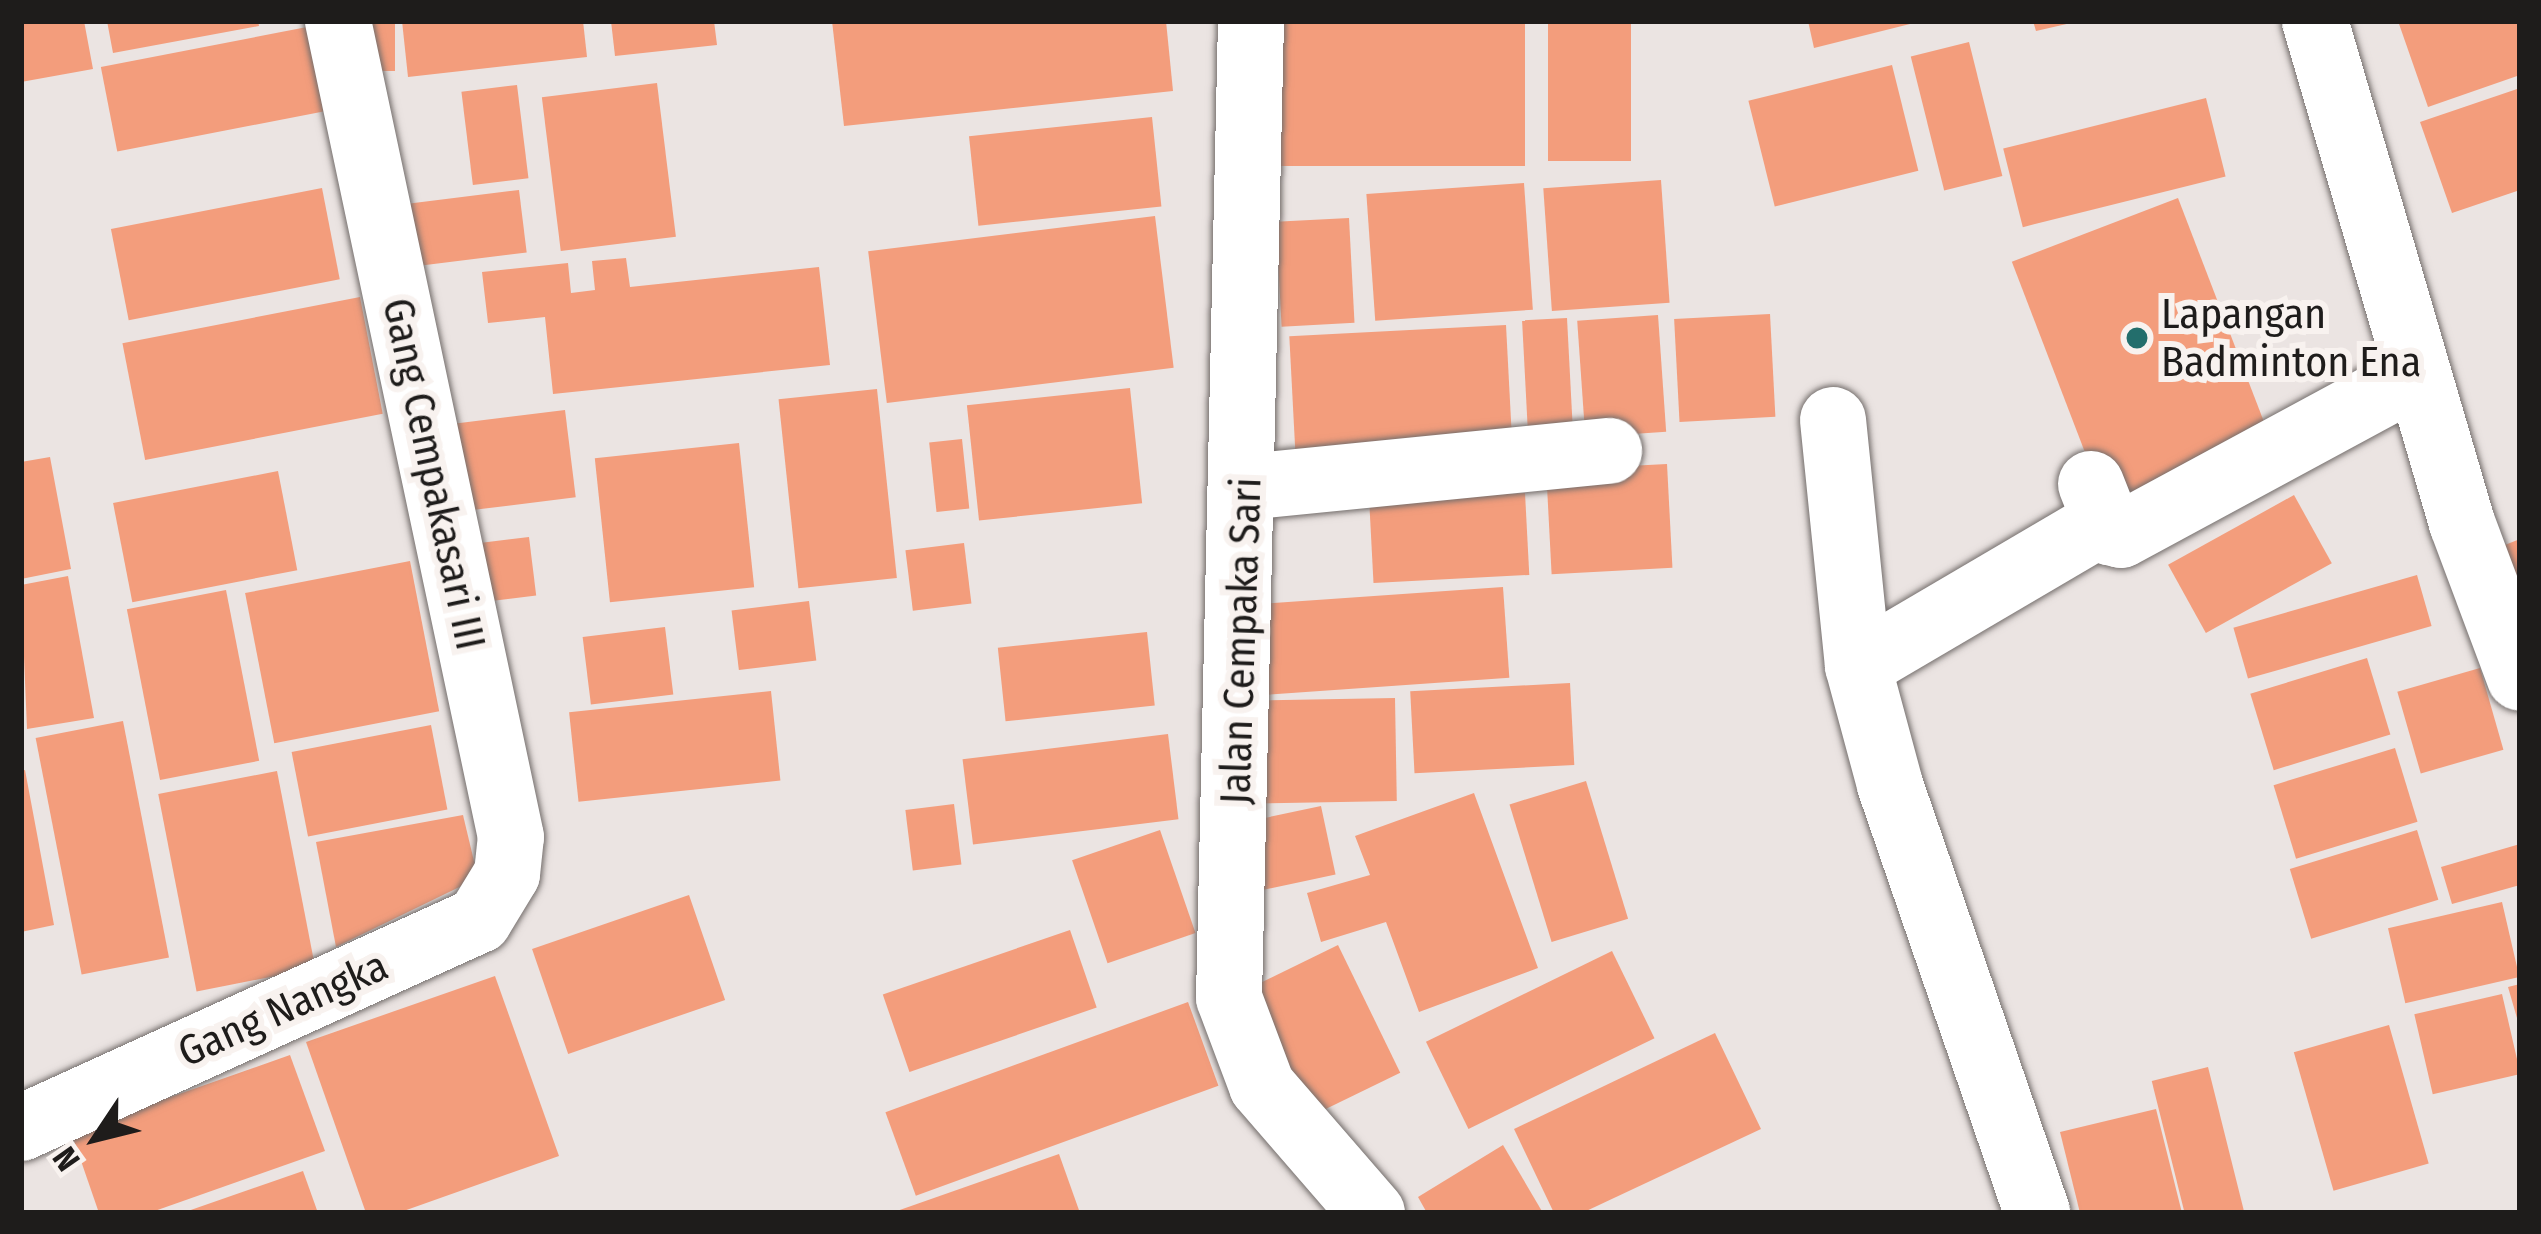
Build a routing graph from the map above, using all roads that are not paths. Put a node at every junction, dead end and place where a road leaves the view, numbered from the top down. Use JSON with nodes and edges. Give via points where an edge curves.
{"nodes":[{"id":1,"x":338,"y":21,"type":"edge"},
{"id":2,"x":1251,"y":21,"type":"edge"},
{"id":3,"x":2315,"y":21,"type":"edge"},
{"id":4,"x":2416,"y":375,"type":"junction"},
{"id":5,"x":1833,"y":420,"type":"dead end"},
{"id":6,"x":1609,"y":451,"type":"dead end"},
{"id":7,"x":1246,"y":487,"type":"junction"},
{"id":8,"x":1858,"y":666,"type":"junction"},
{"id":9,"x":2520,"y":678,"type":"edge"},
{"id":10,"x":479,"y":920,"type":"joint"},
{"id":11,"x":21,"y":1128,"type":"edge"},
{"id":12,"x":1372,"y":1213,"type":"edge"},
{"id":13,"x":2037,"y":1213,"type":"edge"}],
"edges":[{"from":1,"to":10,"type":"street","name":"Gang Cempakasari III","via":[[511,837],[500,897]]},
{"from":2,"to":7,"type":"street","name":"Jalan Cempaka Sari"},
{"from":3,"to":4,"type":"street"},
{"from":4,"to":8,"type":"street","via":[[2121,535],[2113,537],[2097,503]]},
{"from":4,"to":9,"type":"street"},
{"from":5,"to":8,"type":"street"},
{"from":6,"to":7,"type":"street"},
{"from":7,"to":12,"type":"street","name":"Jalan Cempaka Sari","via":[[1229,998],[1262,1086]]},
{"from":8,"to":13,"type":"street","via":[[1890,785]]},
{"from":10,"to":11,"type":"street","name":"Gang Nangka"}]}
